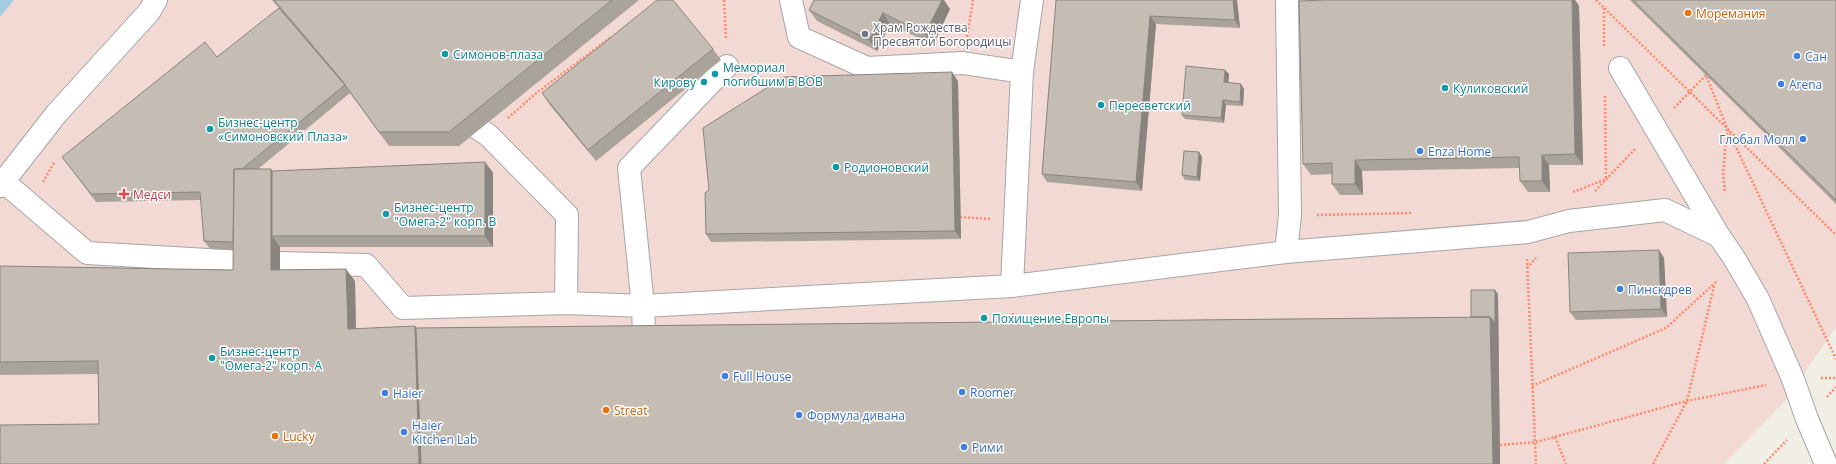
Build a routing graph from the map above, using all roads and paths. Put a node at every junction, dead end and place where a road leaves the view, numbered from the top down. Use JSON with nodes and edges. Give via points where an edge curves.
{"nodes":[{"id":1,"x":156,"y":0,"type":"edge"},
{"id":2,"x":724,"y":0,"type":"edge"},
{"id":3,"x":791,"y":0,"type":"edge"},
{"id":4,"x":973,"y":0,"type":"edge"},
{"id":5,"x":1032,"y":0,"type":"edge"},
{"id":6,"x":1287,"y":0,"type":"edge"},
{"id":7,"x":1596,"y":0,"type":"edge"},
{"id":8,"x":616,"y":33,"type":"edge"},
{"id":9,"x":963,"y":63,"type":"junction"},
{"id":10,"x":727,"y":66,"type":"joint"},
{"id":11,"x":1620,"y":68,"type":"dead end"},
{"id":12,"x":1022,"y":72,"type":"junction"},
{"id":13,"x":1682,"y":99,"type":"dead end"},
{"id":14,"x":1727,"y":128,"type":"junction"},
{"id":15,"x":480,"y":130,"type":"joint"},
{"id":16,"x":1723,"y":175,"type":"dead end"},
{"id":17,"x":1606,"y":179,"type":"dead end"},
{"id":18,"x":2,"y":184,"type":"edge"},
{"id":19,"x":1570,"y":194,"type":"dead end"},
{"id":20,"x":1416,"y":213,"type":"dead end"},
{"id":21,"x":1290,"y":215,"type":"junction"},
{"id":22,"x":1836,"y":235,"type":"edge"},
{"id":23,"x":1719,"y":236,"type":"junction"},
{"id":24,"x":1286,"y":252,"type":"junction"},
{"id":25,"x":242,"y":262,"type":"edge"},
{"id":26,"x":280,"y":263,"type":"dead end"},
{"id":27,"x":1012,"y":286,"type":"junction"},
{"id":28,"x":1528,"y":287,"type":"dead end"},
{"id":29,"x":566,"y":303,"type":"junction"},
{"id":30,"x":643,"y":306,"type":"junction"},
{"id":31,"x":644,"y":337,"type":"edge"},
{"id":32,"x":1836,"y":360,"type":"edge"},
{"id":33,"x":1836,"y":378,"type":"edge"},
{"id":34,"x":1793,"y":379,"type":"junction"},
{"id":35,"x":1532,"y":386,"type":"junction"},
{"id":36,"x":1687,"y":401,"type":"junction"},
{"id":37,"x":1555,"y":437,"type":"junction"},
{"id":38,"x":1536,"y":442,"type":"junction"},
{"id":39,"x":1500,"y":445,"type":"dead end"},
{"id":40,"x":1536,"y":464,"type":"edge"},
{"id":41,"x":1566,"y":464,"type":"edge"},
{"id":42,"x":1653,"y":464,"type":"edge"},
{"id":43,"x":1826,"y":464,"type":"edge"}],
"edges":[{"from":1,"to":18,"type":"lane","via":[[149,12],[58,113]]},
{"from":2,"to":10,"type":"path"},
{"from":3,"to":9,"type":"lane","via":[[799,37],[867,68]]},
{"from":4,"to":9,"type":"path"},
{"from":5,"to":12,"type":"lane"},
{"from":6,"to":21,"type":"lane"},
{"from":7,"to":14,"type":"path"},
{"from":8,"to":15,"type":"path","via":[[534,95]]},
{"from":9,"to":12,"type":"lane"},
{"from":10,"to":30,"type":"lane","via":[[629,168]]},
{"from":11,"to":23,"type":"lane"},
{"from":12,"to":27,"type":"lane"},
{"from":13,"to":14,"type":"path","via":[[1706,75]]},
{"from":14,"to":16,"type":"path"},
{"from":14,"to":22,"type":"path"},
{"from":14,"to":32,"type":"path"},
{"from":15,"to":29,"type":"lane","via":[[567,215]]},
{"from":17,"to":19,"type":"path"},
{"from":18,"to":25,"type":"lane","via":[[87,253]]},
{"from":20,"to":21,"type":"path"},
{"from":21,"to":24,"type":"lane"},
{"from":23,"to":24,"type":"lane","via":[[1665,210],[1569,222],[1528,232]]},
{"from":23,"to":34,"type":"lane","via":[[1758,299]]},
{"from":24,"to":27,"type":"lane"},
{"from":26,"to":29,"type":"lane","via":[[366,265],[402,308]]},
{"from":27,"to":30,"type":"lane"},
{"from":28,"to":35,"type":"path"},
{"from":29,"to":30,"type":"lane"},
{"from":30,"to":31,"type":"lane"},
{"from":33,"to":34,"type":"path"},
{"from":34,"to":36,"type":"path"},
{"from":34,"to":43,"type":"lane"},
{"from":35,"to":36,"type":"path","via":[[1666,328],[1714,286]]},
{"from":35,"to":38,"type":"path"},
{"from":36,"to":37,"type":"path"},
{"from":36,"to":42,"type":"path"},
{"from":37,"to":38,"type":"path"},
{"from":37,"to":41,"type":"path"},
{"from":38,"to":39,"type":"path"},
{"from":38,"to":40,"type":"path"}]}
